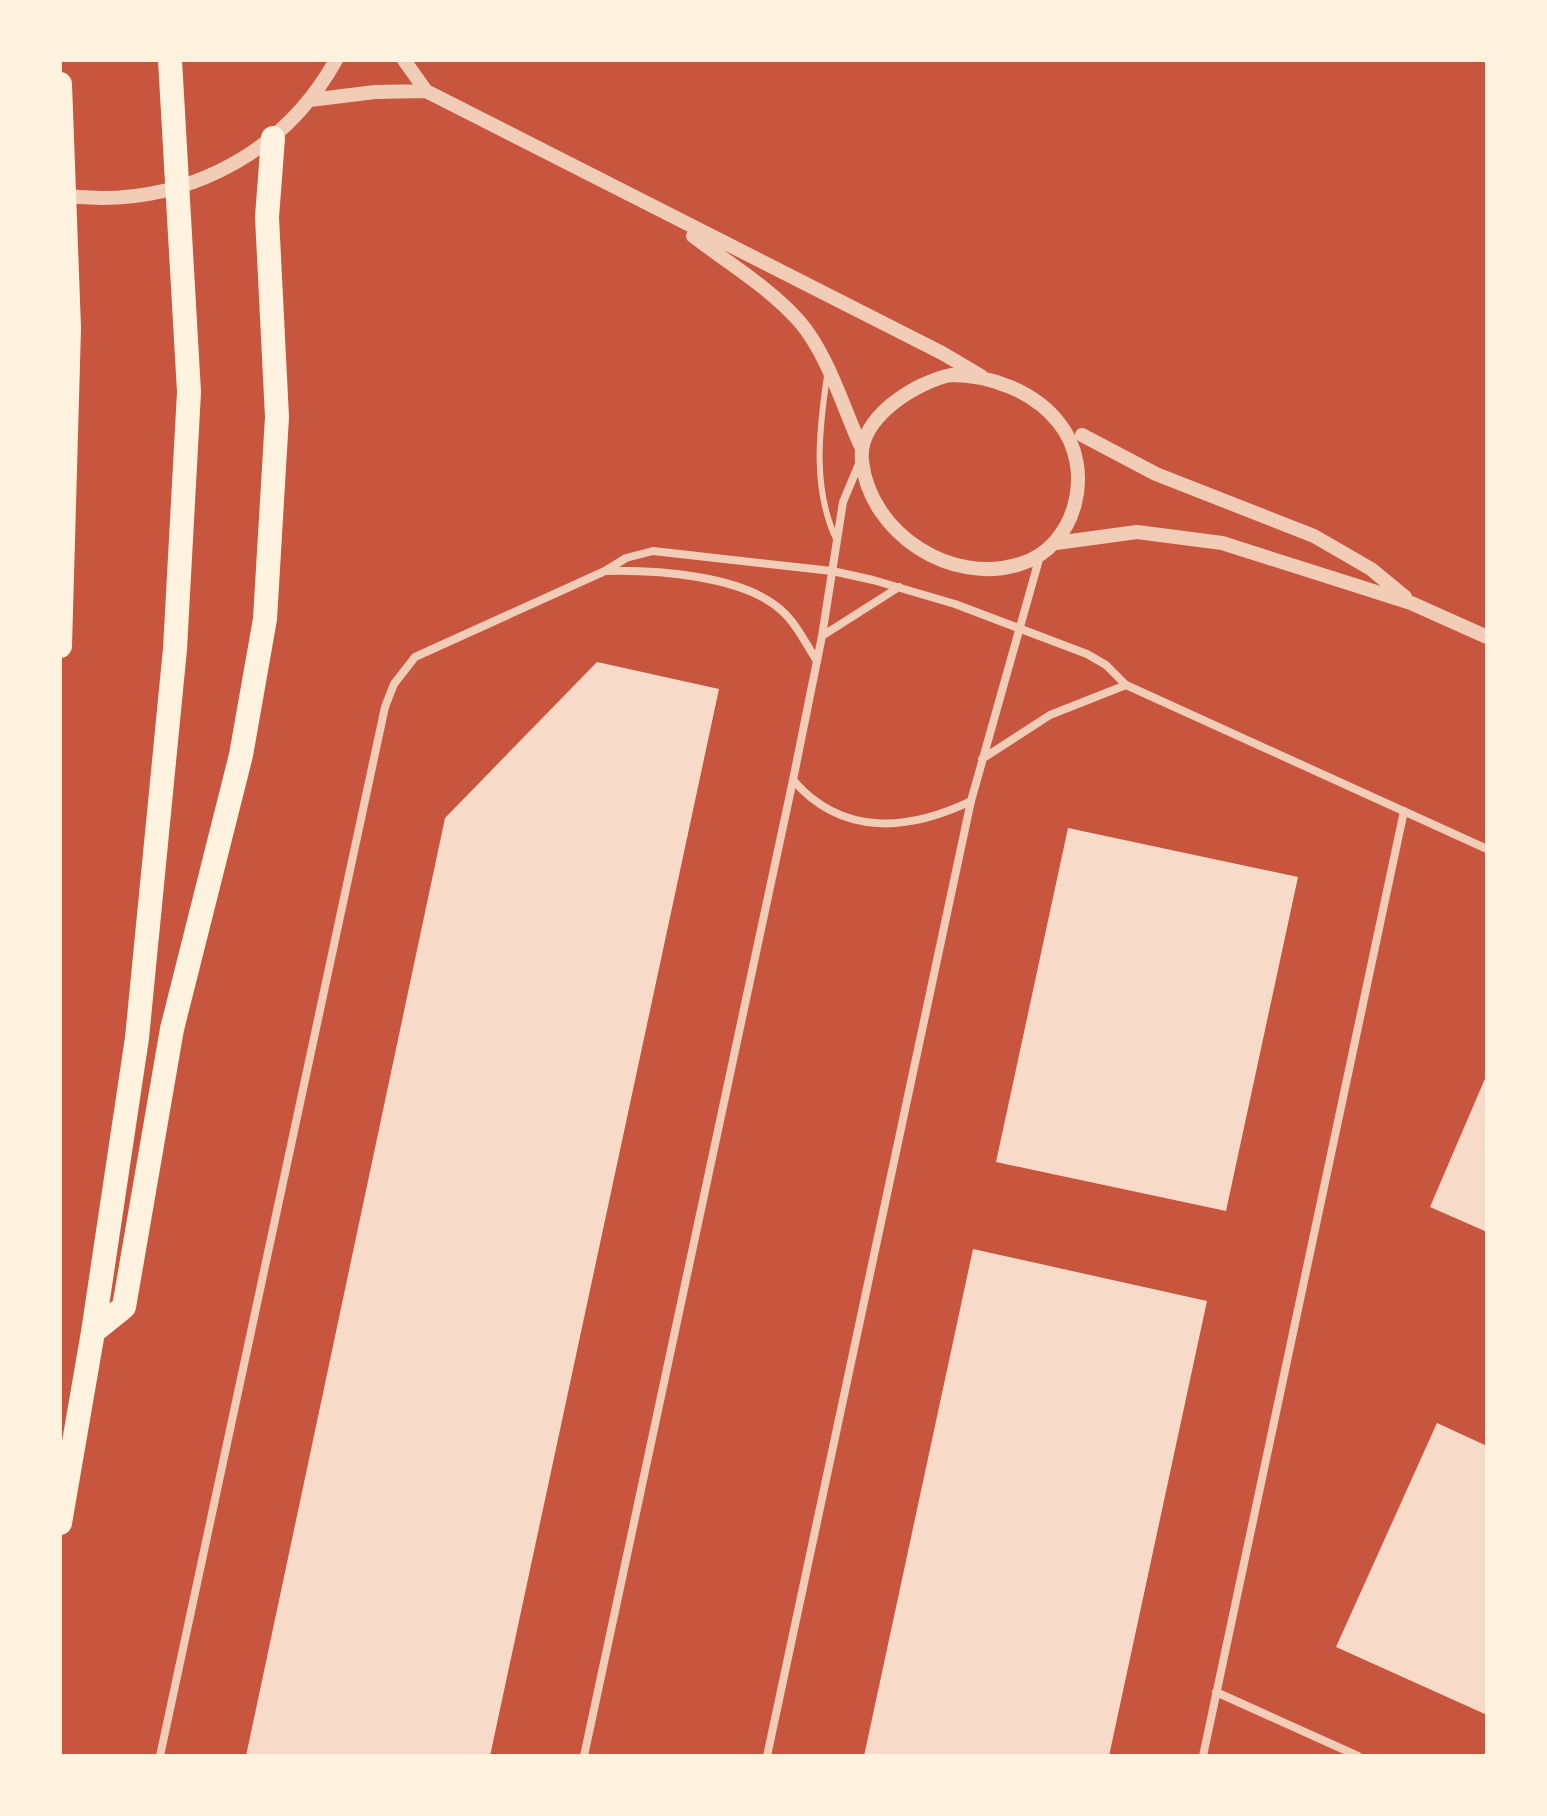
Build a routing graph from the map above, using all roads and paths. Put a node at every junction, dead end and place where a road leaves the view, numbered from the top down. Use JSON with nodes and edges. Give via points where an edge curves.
{"nodes":[{"id":1,"x":170,"y":60,"type":"edge"},
{"id":2,"x":336,"y":60,"type":"edge"},
{"id":3,"x":404,"y":60,"type":"edge"},
{"id":4,"x":60,"y":84,"type":"edge"},
{"id":5,"x":426,"y":91,"type":"junction"},
{"id":6,"x":310,"y":100,"type":"junction"},
{"id":7,"x":273,"y":138,"type":"junction"},
{"id":8,"x":60,"y":195,"type":"edge"},
{"id":9,"x":663,"y":214,"type":"junction"},
{"id":10,"x":827,"y":372,"type":"junction"},
{"id":11,"x":981,"y":376,"type":"junction"},
{"id":12,"x":1059,"y":423,"type":"junction"},
{"id":13,"x":1082,"y":435,"type":"joint"},
{"id":14,"x":862,"y":454,"type":"junction"},
{"id":15,"x":837,"y":541,"type":"junction"},
{"id":16,"x":1056,"y":543,"type":"junction"},
{"id":17,"x":1040,"y":556,"type":"junction"},
{"id":18,"x":605,"y":571,"type":"junction"},
{"id":19,"x":832,"y":571,"type":"junction"},
{"id":20,"x":899,"y":587,"type":"junction"},
{"id":21,"x":1411,"y":603,"type":"junction"},
{"id":22,"x":1019,"y":628,"type":"junction"},
{"id":23,"x":822,"y":636,"type":"junction"},
{"id":24,"x":1487,"y":637,"type":"edge"},
{"id":25,"x":60,"y":646,"type":"edge"},
{"id":26,"x":817,"y":661,"type":"junction"},
{"id":27,"x":1126,"y":685,"type":"junction"},
{"id":28,"x":982,"y":759,"type":"junction"},
{"id":29,"x":793,"y":780,"type":"junction"},
{"id":30,"x":971,"y":801,"type":"junction"},
{"id":31,"x":1404,"y":811,"type":"junction"},
{"id":32,"x":1487,"y":849,"type":"edge"},
{"id":33,"x":93,"y":1332,"type":"junction"},
{"id":34,"x":60,"y":1523,"type":"edge"},
{"id":35,"x":1216,"y":1692,"type":"junction"},
{"id":36,"x":160,"y":1756,"type":"edge"},
{"id":37,"x":584,"y":1756,"type":"edge"},
{"id":38,"x":767,"y":1756,"type":"edge"},
{"id":39,"x":1203,"y":1756,"type":"edge"},
{"id":40,"x":1358,"y":1756,"type":"edge"}],
"edges":[{"from":1,"to":33,"type":"highway","via":[[189,392],[175,649],[147,954]]},
{"from":2,"to":6,"type":"street"},
{"from":3,"to":5,"type":"street"},
{"from":4,"to":25,"type":"highway","via":[[69,328]]},
{"from":5,"to":6,"type":"street"},
{"from":5,"to":9,"type":"street"},
{"from":6,"to":7,"type":"street"},
{"from":7,"to":8,"type":"street","via":[[201,180],[161,193],[119,198]]},
{"from":7,"to":33,"type":"highway","via":[[267,217],[277,417],[265,619],[241,755],[172,1029],[124,1307]]},
{"from":9,"to":10,"type":"street","via":[[780,302],[801,323]]},
{"from":9,"to":11,"type":"street"},
{"from":10,"to":14,"type":"street"},
{"from":10,"to":15,"type":"lane","via":[[820,484]]},
{"from":11,"to":12,"type":"street","via":[[1011,388]]},
{"from":11,"to":14,"type":"street","via":[[933,379],[905,391],[878,421]]},
{"from":12,"to":13,"type":"street"},
{"from":12,"to":16,"type":"street","via":[[1071,446],[1076,490],[1071,520]]},
{"from":13,"to":21,"type":"street","via":[[1156,474],[1314,536],[1371,569]]},
{"from":14,"to":15,"type":"street","via":[[843,502]]},
{"from":14,"to":17,"type":"street","via":[[871,490],[888,517],[930,557],[984,570]]},
{"from":15,"to":19,"type":"street"},
{"from":16,"to":17,"type":"street"},
{"from":16,"to":21,"type":"street","via":[[1120,533],[1176,535],[1257,553]]},
{"from":17,"to":22,"type":"street"},
{"from":18,"to":19,"type":"street","via":[[636,553],[653,551]]},
{"from":18,"to":26,"type":"street","via":[[707,580],[766,600],[781,610]]},
{"from":18,"to":36,"type":"street","via":[[430,649],[403,669],[389,695]]},
{"from":19,"to":20,"type":"street"},
{"from":19,"to":23,"type":"street"},
{"from":20,"to":22,"type":"street"},
{"from":20,"to":23,"type":"street"},
{"from":21,"to":24,"type":"street"},
{"from":22,"to":27,"type":"street","via":[[1087,654]]},
{"from":22,"to":28,"type":"street"},
{"from":23,"to":26,"type":"street"},
{"from":26,"to":29,"type":"street"},
{"from":27,"to":28,"type":"street","via":[[1050,715]]},
{"from":27,"to":31,"type":"street"},
{"from":28,"to":30,"type":"street"},
{"from":29,"to":30,"type":"street","via":[[824,807],[873,823],[912,823]]},
{"from":29,"to":37,"type":"street"},
{"from":30,"to":38,"type":"street"},
{"from":31,"to":32,"type":"street"},
{"from":31,"to":35,"type":"street"},
{"from":33,"to":34,"type":"highway"},
{"from":35,"to":39,"type":"street"},
{"from":35,"to":40,"type":"street"}]}
